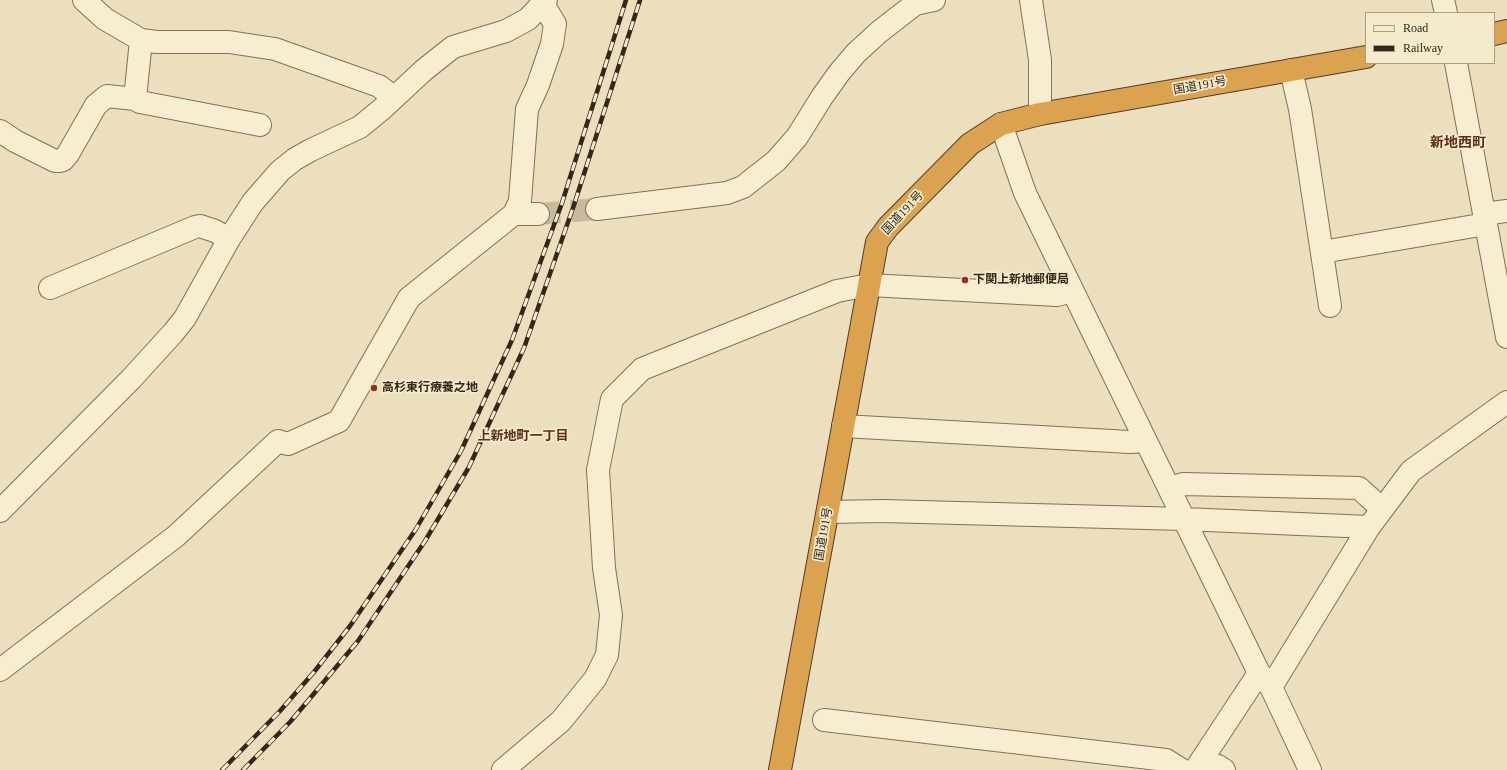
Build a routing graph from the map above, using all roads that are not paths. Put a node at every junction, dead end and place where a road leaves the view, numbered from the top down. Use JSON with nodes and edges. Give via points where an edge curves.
{"nodes":[{"id":1,"x":84,"y":0,"type":"edge"},
{"id":2,"x":934,"y":0,"type":"edge"},
{"id":3,"x":1031,"y":0,"type":"edge"},
{"id":4,"x":1443,"y":0,"type":"edge"},
{"id":5,"x":545,"y":2,"type":"edge"},
{"id":6,"x":1446,"y":12,"type":"edge"},
{"id":7,"x":1507,"y":31,"type":"edge"},
{"id":8,"x":1495,"y":34,"type":"edge"},
{"id":9,"x":141,"y":40,"type":"junction"},
{"id":10,"x":1365,"y":57,"type":"edge"},
{"id":11,"x":1456,"y":64,"type":"edge"},
{"id":12,"x":1291,"y":70,"type":"junction"},
{"id":13,"x":393,"y":97,"type":"junction"},
{"id":14,"x":135,"y":99,"type":"junction"},
{"id":15,"x":1040,"y":114,"type":"junction"},
{"id":16,"x":1001,"y":124,"type":"junction"},
{"id":17,"x":260,"y":125,"type":"dead end"},
{"id":18,"x":0,"y":131,"type":"edge"},
{"id":19,"x":597,"y":209,"type":"tunnel mouth"},
{"id":20,"x":1507,"y":211,"type":"edge"},
{"id":21,"x":514,"y":214,"type":"junction"},
{"id":22,"x":538,"y":214,"type":"tunnel mouth"},
{"id":23,"x":1485,"y":219,"type":"junction"},
{"id":24,"x":229,"y":239,"type":"junction"},
{"id":25,"x":1322,"y":252,"type":"junction"},
{"id":26,"x":869,"y":285,"type":"junction"},
{"id":27,"x":50,"y":288,"type":"dead end"},
{"id":28,"x":1072,"y":291,"type":"junction"},
{"id":29,"x":1330,"y":306,"type":"dead end"},
{"id":30,"x":1507,"y":337,"type":"edge"},
{"id":31,"x":1507,"y":402,"type":"edge"},
{"id":32,"x":844,"y":426,"type":"junction"},
{"id":33,"x":1146,"y":441,"type":"junction"},
{"id":34,"x":1169,"y":488,"type":"junction"},
{"id":35,"x":1382,"y":509,"type":"junction"},
{"id":36,"x":0,"y":511,"type":"edge"},
{"id":37,"x":828,"y":512,"type":"junction"},
{"id":38,"x":1184,"y":519,"type":"junction"},
{"id":39,"x":1369,"y":527,"type":"junction"},
{"id":40,"x":0,"y":670,"type":"edge"},
{"id":41,"x":1265,"y":680,"type":"junction"},
{"id":42,"x":824,"y":720,"type":"dead end"},
{"id":43,"x":503,"y":770,"type":"edge"},
{"id":44,"x":780,"y":770,"type":"edge"},
{"id":45,"x":1182,"y":770,"type":"edge"},
{"id":46,"x":1195,"y":770,"type":"edge"},
{"id":47,"x":1310,"y":770,"type":"edge"}],
"edges":[{"from":1,"to":9,"type":"street","via":[[105,19]]},
{"from":2,"to":19,"type":"street","via":[[914,4],[856,53],[826,91],[797,137],[776,161],[743,187],[727,193]]},
{"from":3,"to":15,"type":"street","via":[[1040,60]]},
{"from":4,"to":6,"type":"street"},
{"from":5,"to":13,"type":"street","via":[[528,19],[506,32],[452,47]]},
{"from":5,"to":21,"type":"street","via":[[555,24],[552,44],[528,109],[520,201]]},
{"from":7,"to":8,"type":"highway"},
{"from":9,"to":13,"type":"street","via":[[229,42],[274,49],[379,86]]},
{"from":9,"to":14,"type":"street"},
{"from":10,"to":12,"type":"highway","name":"国道191号"},
{"from":11,"to":23,"type":"street"},
{"from":12,"to":15,"type":"highway","name":"国道191号"},
{"from":12,"to":25,"type":"street","via":[[1300,109]]},
{"from":13,"to":24,"type":"street","via":[[360,127],[311,150],[280,171],[253,202]]},
{"from":14,"to":17,"type":"street"},
{"from":14,"to":18,"type":"street","via":[[107,96],[102,99],[68,154],[59,161],[14,141]]},
{"from":15,"to":16,"type":"highway","name":"国道191号"},
{"from":16,"to":26,"type":"highway","name":"国道191号","via":[[970,144],[888,226],[877,242]]},
{"from":16,"to":28,"type":"street","via":[[1025,193]]},
{"from":20,"to":23,"type":"street"},
{"from":21,"to":22,"type":"street"},
{"from":21,"to":40,"type":"street","via":[[409,298],[339,421],[288,444],[278,441],[176,536]]},
{"from":23,"to":25,"type":"street"},
{"from":23,"to":30,"type":"street"},
{"from":24,"to":27,"type":"street","via":[[215,231],[195,227]]},
{"from":24,"to":36,"type":"street","via":[[185,318],[173,333]]},
{"from":25,"to":29,"type":"street"},
{"from":26,"to":28,"type":"street","via":[[1056,295]]},
{"from":26,"to":32,"type":"highway","name":"国道191号"},
{"from":26,"to":43,"type":"street","via":[[837,291],[642,369],[612,399],[598,470],[604,568],[611,615],[607,655],[595,679],[561,721]]},
{"from":28,"to":33,"type":"street"},
{"from":31,"to":35,"type":"street","via":[[1411,471]]},
{"from":32,"to":33,"type":"street"},
{"from":32,"to":37,"type":"highway","name":"国道191号"},
{"from":33,"to":34,"type":"street"},
{"from":34,"to":35,"type":"street","via":[[1183,484],[1359,488]]},
{"from":34,"to":38,"type":"street"},
{"from":35,"to":39,"type":"street"},
{"from":37,"to":38,"type":"street","via":[[883,510]]},
{"from":37,"to":44,"type":"highway","name":"国道191号"},
{"from":38,"to":39,"type":"street"},
{"from":38,"to":41,"type":"street"},
{"from":39,"to":41,"type":"street"},
{"from":41,"to":46,"type":"street"},
{"from":41,"to":47,"type":"street"},
{"from":42,"to":45,"type":"street","via":[[1166,760]]}]}
